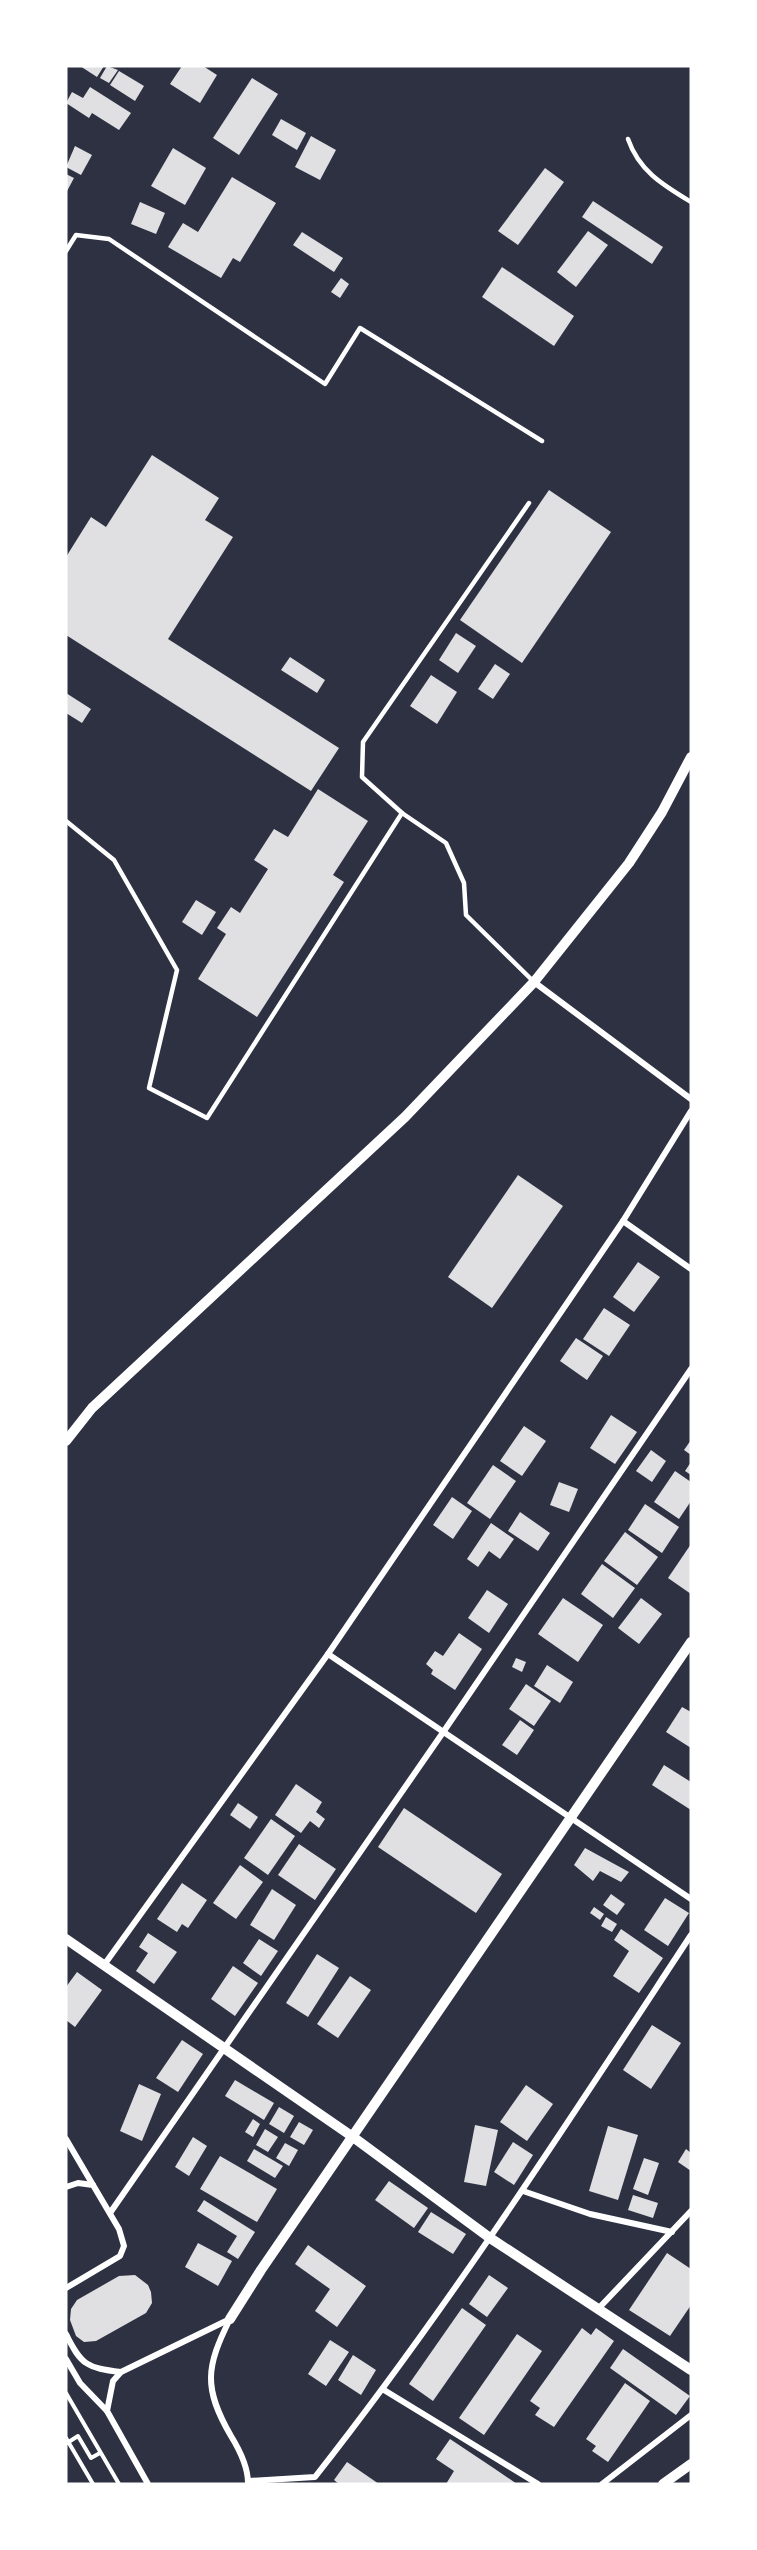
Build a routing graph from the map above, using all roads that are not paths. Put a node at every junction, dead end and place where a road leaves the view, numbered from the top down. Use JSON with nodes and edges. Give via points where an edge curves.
{"nodes":[{"id":1,"x":628,"y":139,"type":"dead end"},
{"id":2,"x":691,"y":202,"type":"edge"},
{"id":3,"x":66,"y":251,"type":"edge"},
{"id":4,"x":542,"y":441,"type":"dead end"},
{"id":5,"x":529,"y":503,"type":"dead end"},
{"id":6,"x":691,"y":757,"type":"edge"},
{"id":7,"x":402,"y":813,"type":"junction"},
{"id":8,"x":66,"y":821,"type":"edge"},
{"id":9,"x":534,"y":982,"type":"junction"},
{"id":10,"x":691,"y":1099,"type":"edge"},
{"id":11,"x":691,"y":1111,"type":"edge"},
{"id":12,"x":623,"y":1221,"type":"junction"},
{"id":13,"x":691,"y":1269,"type":"edge"},
{"id":14,"x":691,"y":1369,"type":"edge"},
{"id":15,"x":66,"y":1441,"type":"edge"},
{"id":16,"x":691,"y":1642,"type":"edge"},
{"id":17,"x":328,"y":1654,"type":"junction"},
{"id":18,"x":444,"y":1731,"type":"junction"},
{"id":19,"x":571,"y":1817,"type":"junction"},
{"id":20,"x":691,"y":1899,"type":"edge"},
{"id":21,"x":691,"y":1935,"type":"edge"},
{"id":22,"x":66,"y":1939,"type":"edge"},
{"id":23,"x":104,"y":1965,"type":"junction"},
{"id":24,"x":224,"y":2047,"type":"junction"},
{"id":25,"x":353,"y":2137,"type":"junction"},
{"id":26,"x":66,"y":2139,"type":"edge"},
{"id":27,"x":93,"y":2185,"type":"junction"},
{"id":28,"x":66,"y":2187,"type":"edge"},
{"id":29,"x":523,"y":2191,"type":"junction"},
{"id":30,"x":691,"y":2211,"type":"edge"},
{"id":31,"x":110,"y":2213,"type":"junction"},
{"id":32,"x":672,"y":2232,"type":"junction"},
{"id":33,"x":490,"y":2238,"type":"junction"},
{"id":34,"x":66,"y":2288,"type":"edge"},
{"id":35,"x":599,"y":2308,"type":"junction"},
{"id":36,"x":230,"y":2319,"type":"junction"},
{"id":37,"x":66,"y":2334,"type":"edge"},
{"id":38,"x":66,"y":2359,"type":"edge"},
{"id":39,"x":691,"y":2370,"type":"edge"},
{"id":40,"x":121,"y":2372,"type":"junction"},
{"id":41,"x":384,"y":2390,"type":"junction"},
{"id":42,"x":107,"y":2411,"type":"junction"},
{"id":43,"x":691,"y":2415,"type":"edge"},
{"id":44,"x":691,"y":2464,"type":"edge"},
{"id":45,"x":315,"y":2478,"type":"junction"},
{"id":46,"x":248,"y":2483,"type":"edge"},
{"id":47,"x":148,"y":2484,"type":"edge"},
{"id":48,"x":320,"y":2484,"type":"edge"},
{"id":49,"x":538,"y":2484,"type":"edge"},
{"id":50,"x":602,"y":2484,"type":"edge"},
{"id":51,"x":663,"y":2484,"type":"edge"}],
"edges":[{"from":1,"to":2,"type":"lane","via":[[633,156],[648,173]]},
{"from":3,"to":4,"type":"lane","via":[[76,235],[109,239],[325,384],[360,328]]},
{"from":5,"to":7,"type":"lane","via":[[363,742],[362,777]]},
{"from":6,"to":9,"type":"street","via":[[629,863]]},
{"from":7,"to":8,"type":"lane","via":[[207,1118],[149,1088],[177,970],[114,860]]},
{"from":7,"to":9,"type":"lane","via":[[446,843],[464,883],[466,915]]},
{"from":9,"to":10,"type":"street"},
{"from":9,"to":15,"type":"street","via":[[405,1117],[92,1408]]},
{"from":11,"to":12,"type":"street"},
{"from":12,"to":13,"type":"street"},
{"from":12,"to":17,"type":"street"},
{"from":14,"to":18,"type":"street"},
{"from":16,"to":19,"type":"street"},
{"from":17,"to":18,"type":"street"},
{"from":17,"to":23,"type":"street"},
{"from":18,"to":19,"type":"street"},
{"from":18,"to":24,"type":"street"},
{"from":19,"to":20,"type":"street"},
{"from":19,"to":25,"type":"street"},
{"from":21,"to":29,"type":"street"},
{"from":22,"to":23,"type":"street"},
{"from":23,"to":24,"type":"street"},
{"from":24,"to":25,"type":"street"},
{"from":24,"to":31,"type":"street"},
{"from":25,"to":33,"type":"street"},
{"from":25,"to":36,"type":"street"},
{"from":26,"to":27,"type":"street"},
{"from":27,"to":28,"type":"street","via":[[78,2183]]},
{"from":27,"to":31,"type":"street"},
{"from":29,"to":32,"type":"street","via":[[590,2214]]},
{"from":29,"to":33,"type":"street"},
{"from":30,"to":32,"type":"street"},
{"from":31,"to":34,"type":"street","via":[[123,2240],[123,2252]]},
{"from":32,"to":35,"type":"street"},
{"from":33,"to":35,"type":"street"},
{"from":33,"to":41,"type":"street"},
{"from":35,"to":39,"type":"street"},
{"from":36,"to":40,"type":"street"},
{"from":36,"to":46,"type":"street","via":[[211,2363],[214,2399],[236,2444]]},
{"from":37,"to":40,"type":"street","via":[[88,2366]]},
{"from":38,"to":42,"type":"street","via":[[80,2383]]},
{"from":40,"to":42,"type":"street","via":[[113,2382]]},
{"from":41,"to":45,"type":"street"},
{"from":41,"to":49,"type":"street"},
{"from":42,"to":47,"type":"street"},
{"from":43,"to":50,"type":"street"},
{"from":44,"to":51,"type":"street"},
{"from":45,"to":46,"type":"street"},
{"from":45,"to":48,"type":"street"}]}
